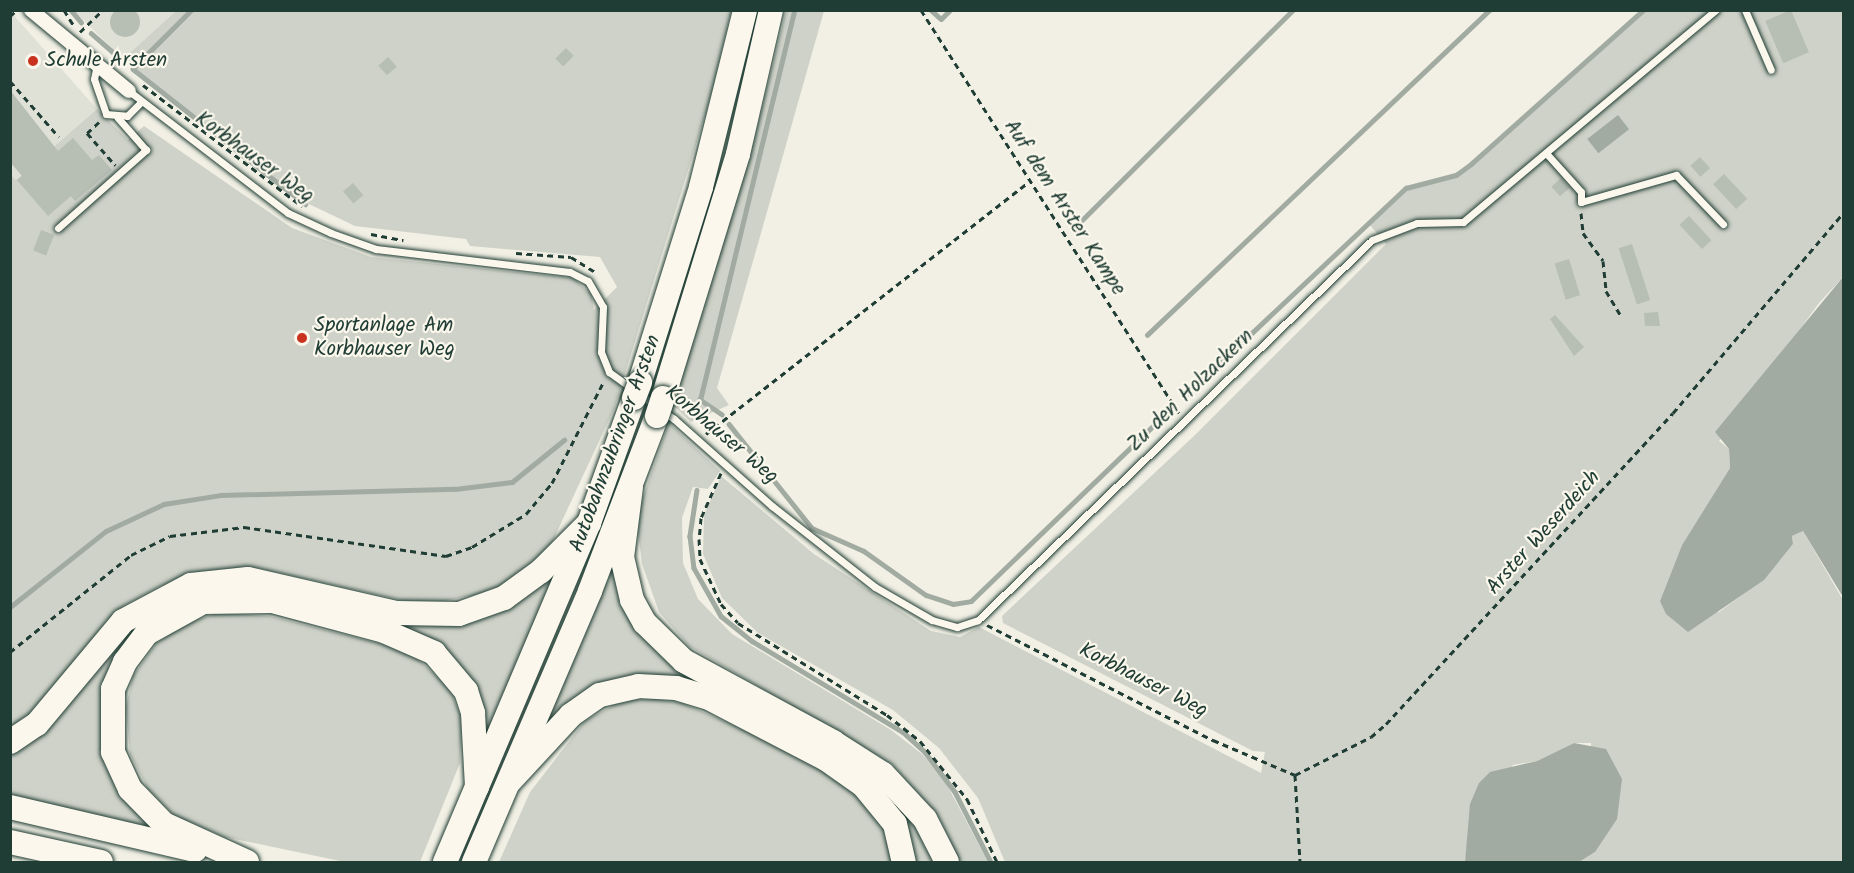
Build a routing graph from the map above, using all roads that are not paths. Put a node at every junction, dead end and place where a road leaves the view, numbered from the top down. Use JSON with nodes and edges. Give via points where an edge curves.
{"nodes":[{"id":1,"x":31,"y":10,"type":"edge"},
{"id":2,"x":745,"y":10,"type":"edge"},
{"id":3,"x":771,"y":10,"type":"edge"},
{"id":4,"x":1716,"y":10,"type":"edge"},
{"id":5,"x":1745,"y":10,"type":"edge"},
{"id":6,"x":97,"y":64,"type":"junction"},
{"id":7,"x":1771,"y":70,"type":"dead end"},
{"id":8,"x":132,"y":85,"type":"joint"},
{"id":9,"x":141,"y":102,"type":"junction"},
{"id":10,"x":118,"y":118,"type":"junction"},
{"id":11,"x":1546,"y":153,"type":"junction"},
{"id":12,"x":1723,"y":224,"type":"dead end"},
{"id":13,"x":58,"y":228,"type":"dead end"},
{"id":14,"x":631,"y":487,"type":"junction"},
{"id":15,"x":589,"y":523,"type":"junction"},
{"id":16,"x":978,"y":620,"type":"joint"},
{"id":17,"x":10,"y":742,"type":"edge"},
{"id":18,"x":509,"y":782,"type":"junction"},
{"id":19,"x":477,"y":787,"type":"junction"},
{"id":20,"x":10,"y":807,"type":"edge"},
{"id":21,"x":10,"y":842,"type":"edge"},
{"id":22,"x":101,"y":862,"type":"edge"},
{"id":23,"x":248,"y":862,"type":"edge"},
{"id":24,"x":445,"y":862,"type":"edge"},
{"id":25,"x":474,"y":862,"type":"edge"},
{"id":26,"x":904,"y":862,"type":"edge"},
{"id":27,"x":947,"y":862,"type":"edge"}],
"edges":[{"from":1,"to":6,"type":"street","name":"Korbhauser Weg"},
{"from":2,"to":15,"type":"highway","name":"Autobahnzubringer Arsten","via":[[701,187],[637,390]]},
{"from":3,"to":14,"type":"highway","name":"Autobahnzubringer Arsten","via":[[738,154],[660,407]]},
{"from":4,"to":11,"type":"lane","name":"Zu den Holzackern"},
{"from":5,"to":7,"type":"lane"},
{"from":6,"to":8,"type":"street","name":"Korbhauser Weg"},
{"from":6,"to":10,"type":"lane","via":[[94,79],[106,114]]},
{"from":8,"to":9,"type":"lane","name":"Korbhauser Weg"},
{"from":9,"to":10,"type":"lane","via":[[135,110]]},
{"from":9,"to":16,"type":"lane","name":"Korbhauser Weg","via":[[288,213],[331,233],[376,249],[570,272],[588,281],[603,307],[601,352],[609,372],[674,419],[725,466],[897,601],[945,625]]},
{"from":10,"to":13,"type":"lane","via":[[146,150]]},
{"from":11,"to":12,"type":"lane","via":[[1581,192],[1581,202],[1676,175]]},
{"from":11,"to":16,"type":"lane","name":"Zu den Holzackern","via":[[1463,222],[1418,223],[1372,240]]},
{"from":14,"to":18,"type":"highway","name":"Autobahnzubringer Arsten"},
{"from":14,"to":27,"type":"highway","via":[[622,556],[632,600],[645,623],[684,661],[833,742],[883,774],[926,819]]},
{"from":15,"to":17,"type":"highway","via":[[541,571],[504,598],[459,614],[398,613],[248,579],[191,585],[123,621],[37,724]]},
{"from":15,"to":19,"type":"highway","name":"Autobahnzubringer Arsten"},
{"from":18,"to":25,"type":"highway","name":"Autobahnzubringer Arsten"},
{"from":18,"to":26,"type":"highway","via":[[571,716],[600,695],[638,686],[676,688],[711,699],[854,778],[895,824]]},
{"from":19,"to":23,"type":"highway","via":[[473,713],[466,691],[434,653],[384,631],[272,601],[203,603],[147,633],[125,662],[113,689],[114,752],[130,789],[164,824]]},
{"from":19,"to":24,"type":"highway","name":"Autobahnzubringer Arsten"},
{"from":20,"to":23,"type":"highway"},
{"from":21,"to":22,"type":"highway"}]}
